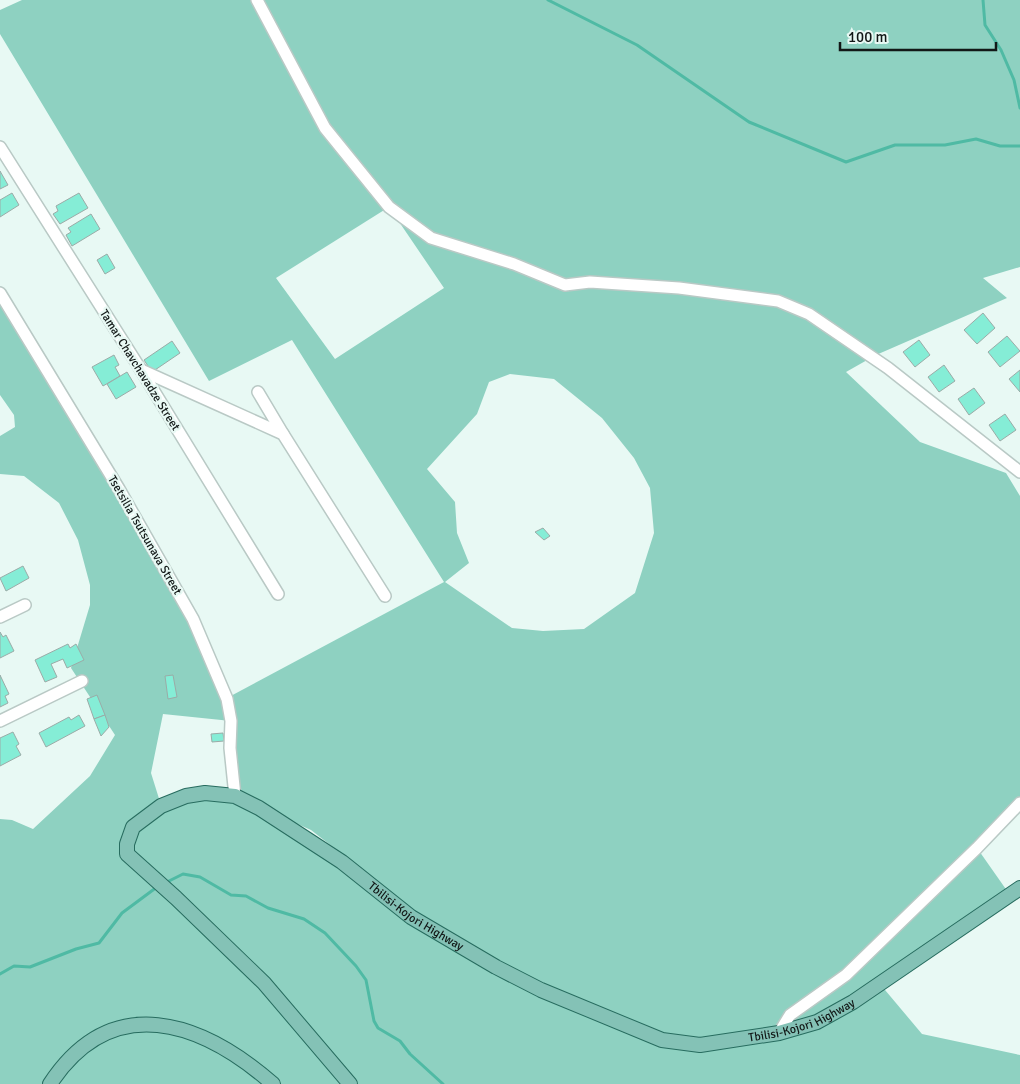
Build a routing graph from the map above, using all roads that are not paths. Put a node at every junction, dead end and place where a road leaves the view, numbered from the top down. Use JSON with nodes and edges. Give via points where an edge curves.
{"nodes":[{"id":1,"x":257,"y":0,"type":"edge"},
{"id":2,"x":0,"y":147,"type":"edge"},
{"id":3,"x":0,"y":293,"type":"edge"},
{"id":4,"x":141,"y":370,"type":"junction"},
{"id":5,"x":258,"y":392,"type":"dead end"},
{"id":6,"x":284,"y":434,"type":"junction"},
{"id":7,"x":1020,"y":472,"type":"edge"},
{"id":8,"x":278,"y":594,"type":"dead end"},
{"id":9,"x":385,"y":596,"type":"dead end"},
{"id":10,"x":25,"y":605,"type":"dead end"},
{"id":11,"x":0,"y":617,"type":"edge"},
{"id":12,"x":82,"y":681,"type":"dead end"},
{"id":13,"x":0,"y":721,"type":"edge"},
{"id":14,"x":235,"y":796,"type":"junction"},
{"id":15,"x":1020,"y":803,"type":"edge"},
{"id":16,"x":1020,"y":888,"type":"edge"},
{"id":17,"x":779,"y":1033,"type":"junction"},
{"id":18,"x":50,"y":1084,"type":"edge"},
{"id":19,"x":273,"y":1084,"type":"edge"},
{"id":20,"x":350,"y":1084,"type":"edge"}],
"edges":[{"from":1,"to":7,"type":"street","via":[[325,128],[389,207],[431,238],[514,264],[565,285],[590,282],[679,288],[778,301],[809,314],[880,363]]},
{"from":2,"to":4,"type":"street","name":"Tamar Chavchavadze Street"},
{"from":3,"to":14,"type":"street","name":"Tsetsilia Tsutsunava Street","via":[[193,619],[227,699]]},
{"from":4,"to":6,"type":"street"},
{"from":4,"to":8,"type":"street","name":"Tamar Chavchavadze Street"},
{"from":5,"to":6,"type":"street"},
{"from":6,"to":9,"type":"street"},
{"from":10,"to":11,"type":"street"},
{"from":12,"to":13,"type":"street"},
{"from":14,"to":17,"type":"main road","name":"Tbilisi-Kojori Highway","via":[[310,840],[435,933],[550,994],[662,1040],[700,1044]]},
{"from":14,"to":20,"type":"main road","name":"Tbilisi-Kojori Highway","via":[[205,793],[186,796],[161,806],[140,820],[129,836],[127,854],[264,983]]},
{"from":15,"to":17,"type":"street","via":[[846,975],[790,1015]]},
{"from":16,"to":17,"type":"main road","name":"Tbilisi-Kojori Highway","via":[[853,1002],[811,1024]]},
{"from":18,"to":19,"type":"main road","via":[[58,1071],[102,1034],[118,1028],[154,1024],[174,1026],[199,1036],[230,1052]]}]}
